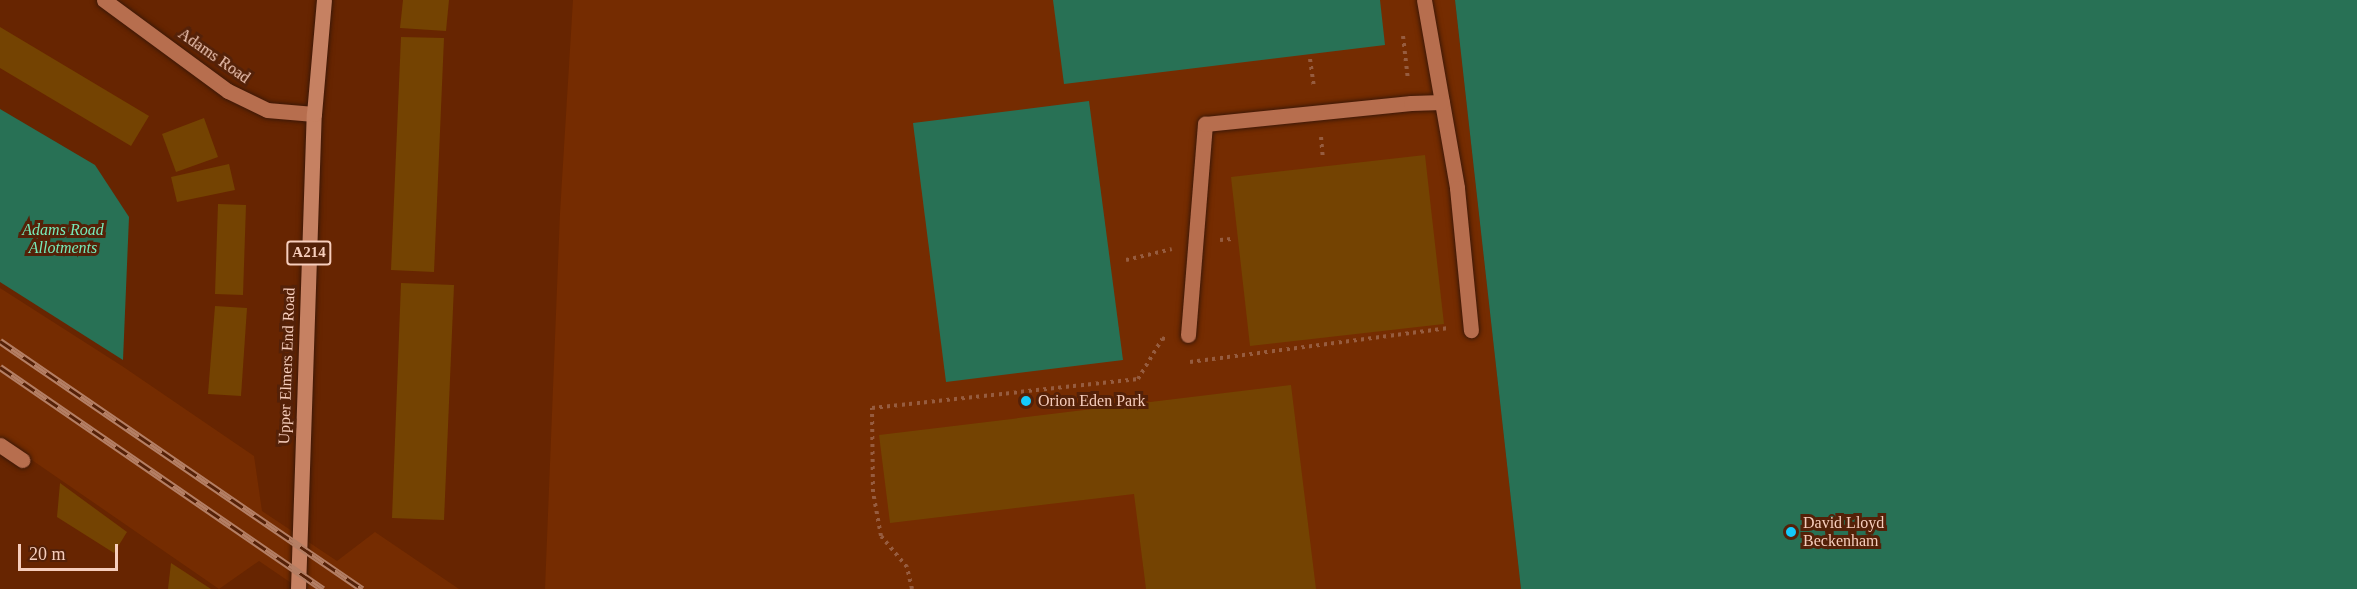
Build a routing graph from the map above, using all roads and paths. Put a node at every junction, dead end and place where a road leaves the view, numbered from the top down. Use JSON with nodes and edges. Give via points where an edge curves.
{"nodes":[{"id":1,"x":104,"y":0,"type":"edge"},
{"id":2,"x":324,"y":0,"type":"edge"},
{"id":3,"x":1424,"y":0,"type":"edge"},
{"id":4,"x":1402,"y":34,"type":"dead end"},
{"id":5,"x":1442,"y":102,"type":"junction"},
{"id":6,"x":1411,"y":103,"type":"junction"},
{"id":7,"x":314,"y":114,"type":"junction"},
{"id":8,"x":1471,"y":330,"type":"dead end"},
{"id":9,"x":1188,"y":335,"type":"dead end"},
{"id":10,"x":0,"y":445,"type":"edge"},
{"id":11,"x":22,"y":460,"type":"dead end"},
{"id":12,"x":297,"y":589,"type":"edge"}],
"edges":[{"from":1,"to":7,"type":"street","name":"Adams Road","via":[[228,91],[267,110]]},
{"from":2,"to":7,"type":"main road","name":"Upper Elmers End Road","number":"A214"},
{"from":3,"to":5,"type":"street"},
{"from":4,"to":6,"type":"path"},
{"from":5,"to":6,"type":"street"},
{"from":5,"to":8,"type":"street","via":[[1457,188]]},
{"from":6,"to":9,"type":"street","via":[[1205,124]]},
{"from":7,"to":12,"type":"main road","name":"Upper Elmers End Road","number":"A214"},
{"from":10,"to":11,"type":"street"}]}
